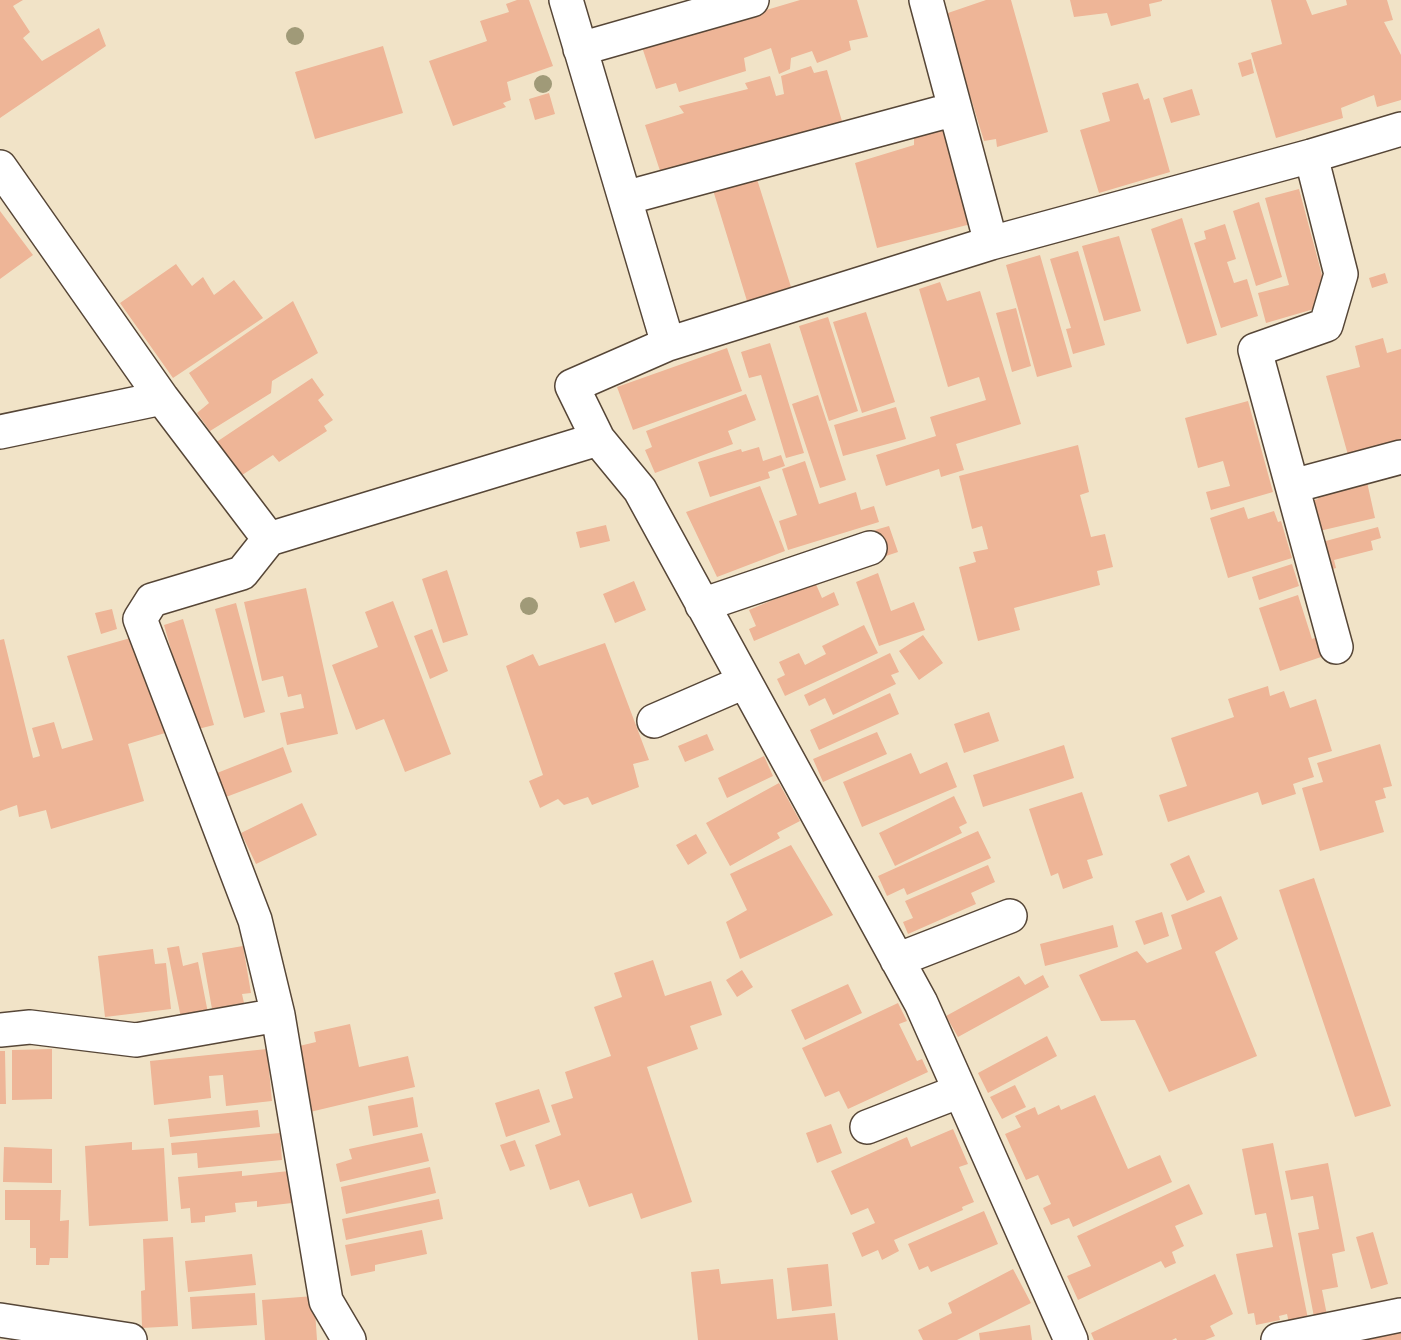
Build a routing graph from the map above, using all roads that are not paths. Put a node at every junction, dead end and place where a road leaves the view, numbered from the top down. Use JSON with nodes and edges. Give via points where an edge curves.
{"nodes":[{"id":1,"x":566,"y":0,"type":"edge"},
{"id":2,"x":752,"y":0,"type":"edge"},
{"id":3,"x":926,"y":0,"type":"edge"},
{"id":4,"x":580,"y":49,"type":"junction"},
{"id":5,"x":955,"y":109,"type":"junction"},
{"id":6,"x":1401,"y":129,"type":"edge"},
{"id":7,"x":1311,"y":156,"type":"junction"},
{"id":8,"x":0,"y":167,"type":"edge"},
{"id":9,"x":625,"y":198,"type":"junction"},
{"id":10,"x":992,"y":243,"type":"junction"},
{"id":11,"x":668,"y":344,"type":"junction"},
{"id":12,"x":162,"y":398,"type":"junction"},
{"id":13,"x":0,"y":432,"type":"edge"},
{"id":14,"x":598,"y":440,"type":"junction"},
{"id":15,"x":1401,"y":457,"type":"edge"},
{"id":16,"x":1293,"y":486,"type":"junction"},
{"id":17,"x":269,"y":539,"type":"junction"},
{"id":18,"x":870,"y":548,"type":"dead end"},
{"id":19,"x":702,"y":605,"type":"junction"},
{"id":20,"x":1335,"y":647,"type":"dead end"},
{"id":21,"x":744,"y":682,"type":"junction"},
{"id":22,"x":654,"y":721,"type":"dead end"},
{"id":23,"x":1010,"y":916,"type":"dead end"},
{"id":24,"x":897,"y":960,"type":"junction"},
{"id":25,"x":278,"y":1015,"type":"junction"},
{"id":26,"x":0,"y":1030,"type":"edge"},
{"id":27,"x":960,"y":1091,"type":"junction"},
{"id":28,"x":867,"y":1127,"type":"dead end"},
{"id":29,"x":1401,"y":1315,"type":"edge"},
{"id":30,"x":0,"y":1320,"type":"edge"},
{"id":31,"x":81,"y":1336,"type":"edge"},
{"id":32,"x":130,"y":1340,"type":"edge"},
{"id":33,"x":349,"y":1340,"type":"edge"},
{"id":34,"x":1071,"y":1340,"type":"edge"},
{"id":35,"x":1278,"y":1340,"type":"edge"}],
"edges":[{"from":1,"to":4,"type":"street"},
{"from":2,"to":4,"type":"street"},
{"from":3,"to":5,"type":"street"},
{"from":4,"to":9,"type":"street"},
{"from":5,"to":9,"type":"street"},
{"from":5,"to":10,"type":"street"},
{"from":6,"to":7,"type":"street"},
{"from":7,"to":10,"type":"street"},
{"from":7,"to":16,"type":"street","via":[[1341,273],[1326,325],[1255,350]]},
{"from":8,"to":12,"type":"street"},
{"from":9,"to":11,"type":"street"},
{"from":10,"to":11,"type":"street"},
{"from":11,"to":14,"type":"street","via":[[572,386]]},
{"from":12,"to":13,"type":"street"},
{"from":12,"to":17,"type":"street"},
{"from":14,"to":17,"type":"street"},
{"from":14,"to":19,"type":"street","via":[[640,490]]},
{"from":15,"to":16,"type":"street"},
{"from":16,"to":20,"type":"street"},
{"from":17,"to":25,"type":"street","via":[[242,573],[152,600],[140,620],[255,920]]},
{"from":18,"to":19,"type":"street"},
{"from":19,"to":21,"type":"street"},
{"from":21,"to":22,"type":"street"},
{"from":21,"to":24,"type":"street"},
{"from":23,"to":24,"type":"street"},
{"from":24,"to":27,"type":"street"},
{"from":25,"to":26,"type":"street","via":[[136,1040],[30,1027]]},
{"from":25,"to":33,"type":"street","via":[[326,1300]]},
{"from":27,"to":28,"type":"street"},
{"from":27,"to":34,"type":"street"},
{"from":29,"to":35,"type":"street"},
{"from":30,"to":31,"type":"street"},
{"from":31,"to":32,"type":"street"}]}
